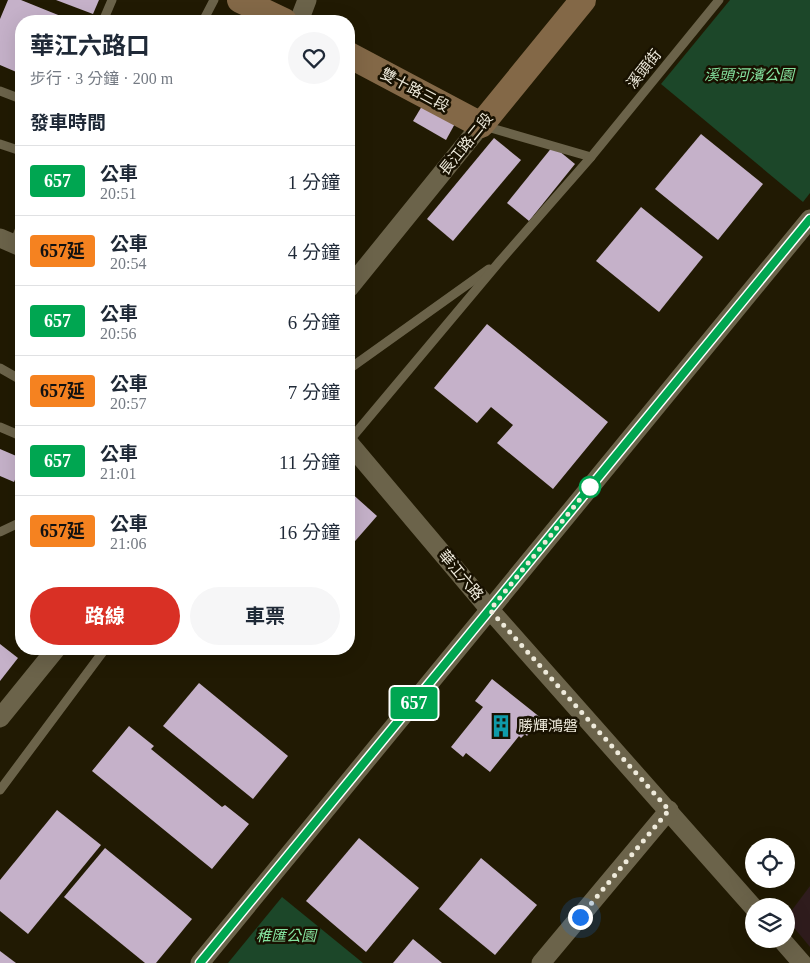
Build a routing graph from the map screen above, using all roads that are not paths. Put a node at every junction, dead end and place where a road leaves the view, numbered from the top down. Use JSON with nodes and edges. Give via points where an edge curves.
{"nodes":[{"id":1,"x":112,"y":0,"type":"edge"},
{"id":2,"x":214,"y":0,"type":"edge"},
{"id":3,"x":240,"y":0,"type":"edge"},
{"id":4,"x":307,"y":0,"type":"edge"},
{"id":5,"x":582,"y":0,"type":"edge"},
{"id":6,"x":719,"y":0,"type":"edge"},
{"id":7,"x":106,"y":15,"type":"edge"},
{"id":8,"x":206,"y":15,"type":"edge"},
{"id":9,"x":271,"y":15,"type":"edge"},
{"id":10,"x":301,"y":15,"type":"edge"},
{"id":11,"x":355,"y":58,"type":"edge"},
{"id":12,"x":0,"y":91,"type":"edge"},
{"id":13,"x":15,"y":97,"type":"edge"},
{"id":14,"x":481,"y":125,"type":"junction"},
{"id":15,"x":0,"y":144,"type":"edge"},
{"id":16,"x":15,"y":149,"type":"edge"},
{"id":17,"x":591,"y":157,"type":"junction"},
{"id":18,"x":810,"y":219,"type":"edge"},
{"id":19,"x":500,"y":261,"type":"junction"},
{"id":20,"x":355,"y":281,"type":"edge"},
{"id":21,"x":355,"y":365,"type":"edge"},
{"id":22,"x":0,"y":368,"type":"edge"},
{"id":23,"x":15,"y":377,"type":"edge"},
{"id":24,"x":0,"y":427,"type":"edge"},
{"id":25,"x":15,"y":433,"type":"edge"},
{"id":26,"x":355,"y":435,"type":"edge"},
{"id":27,"x":355,"y":449,"type":"edge"},
{"id":28,"x":15,"y":525,"type":"edge"},
{"id":29,"x":0,"y":532,"type":"edge"},
{"id":30,"x":490,"y":610,"type":"junction"},
{"id":31,"x":51,"y":655,"type":"edge"},
{"id":32,"x":101,"y":655,"type":"edge"},
{"id":33,"x":0,"y":718,"type":"edge"},
{"id":34,"x":0,"y":790,"type":"edge"},
{"id":35,"x":669,"y":810,"type":"junction"},
{"id":36,"x":745,"y":898,"type":"edge"},
{"id":37,"x":789,"y":948,"type":"edge"},
{"id":38,"x":200,"y":963,"type":"edge"},
{"id":39,"x":541,"y":963,"type":"edge"},
{"id":40,"x":802,"y":963,"type":"edge"}],
"edges":[{"from":1,"to":7,"type":"lane"},
{"from":2,"to":8,"type":"lane"},
{"from":3,"to":9,"type":"street"},
{"from":4,"to":10,"type":"street"},
{"from":5,"to":14,"type":"street","name":"長江路二段"},
{"from":6,"to":17,"type":"lane","name":"溪頭街"},
{"from":11,"to":14,"type":"street","name":"雙十路三段"},
{"from":12,"to":13,"type":"lane"},
{"from":14,"to":17,"type":"lane"},
{"from":14,"to":20,"type":"street","name":"長江路二段"},
{"from":15,"to":16,"type":"lane"},
{"from":17,"to":19,"type":"lane","name":"溪頭街"},
{"from":18,"to":30,"type":"street"},
{"from":19,"to":21,"type":"lane"},
{"from":19,"to":26,"type":"lane"},
{"from":22,"to":23,"type":"lane"},
{"from":24,"to":25,"type":"lane"},
{"from":27,"to":30,"type":"street","name":"華江六路"},
{"from":28,"to":29,"type":"lane"},
{"from":30,"to":35,"type":"street","name":"華江六路"},
{"from":30,"to":38,"type":"street"},
{"from":31,"to":33,"type":"street"},
{"from":32,"to":34,"type":"lane"},
{"from":35,"to":36,"type":"street","name":"華江六路"},
{"from":35,"to":39,"type":"street"},
{"from":37,"to":40,"type":"street"}]}
